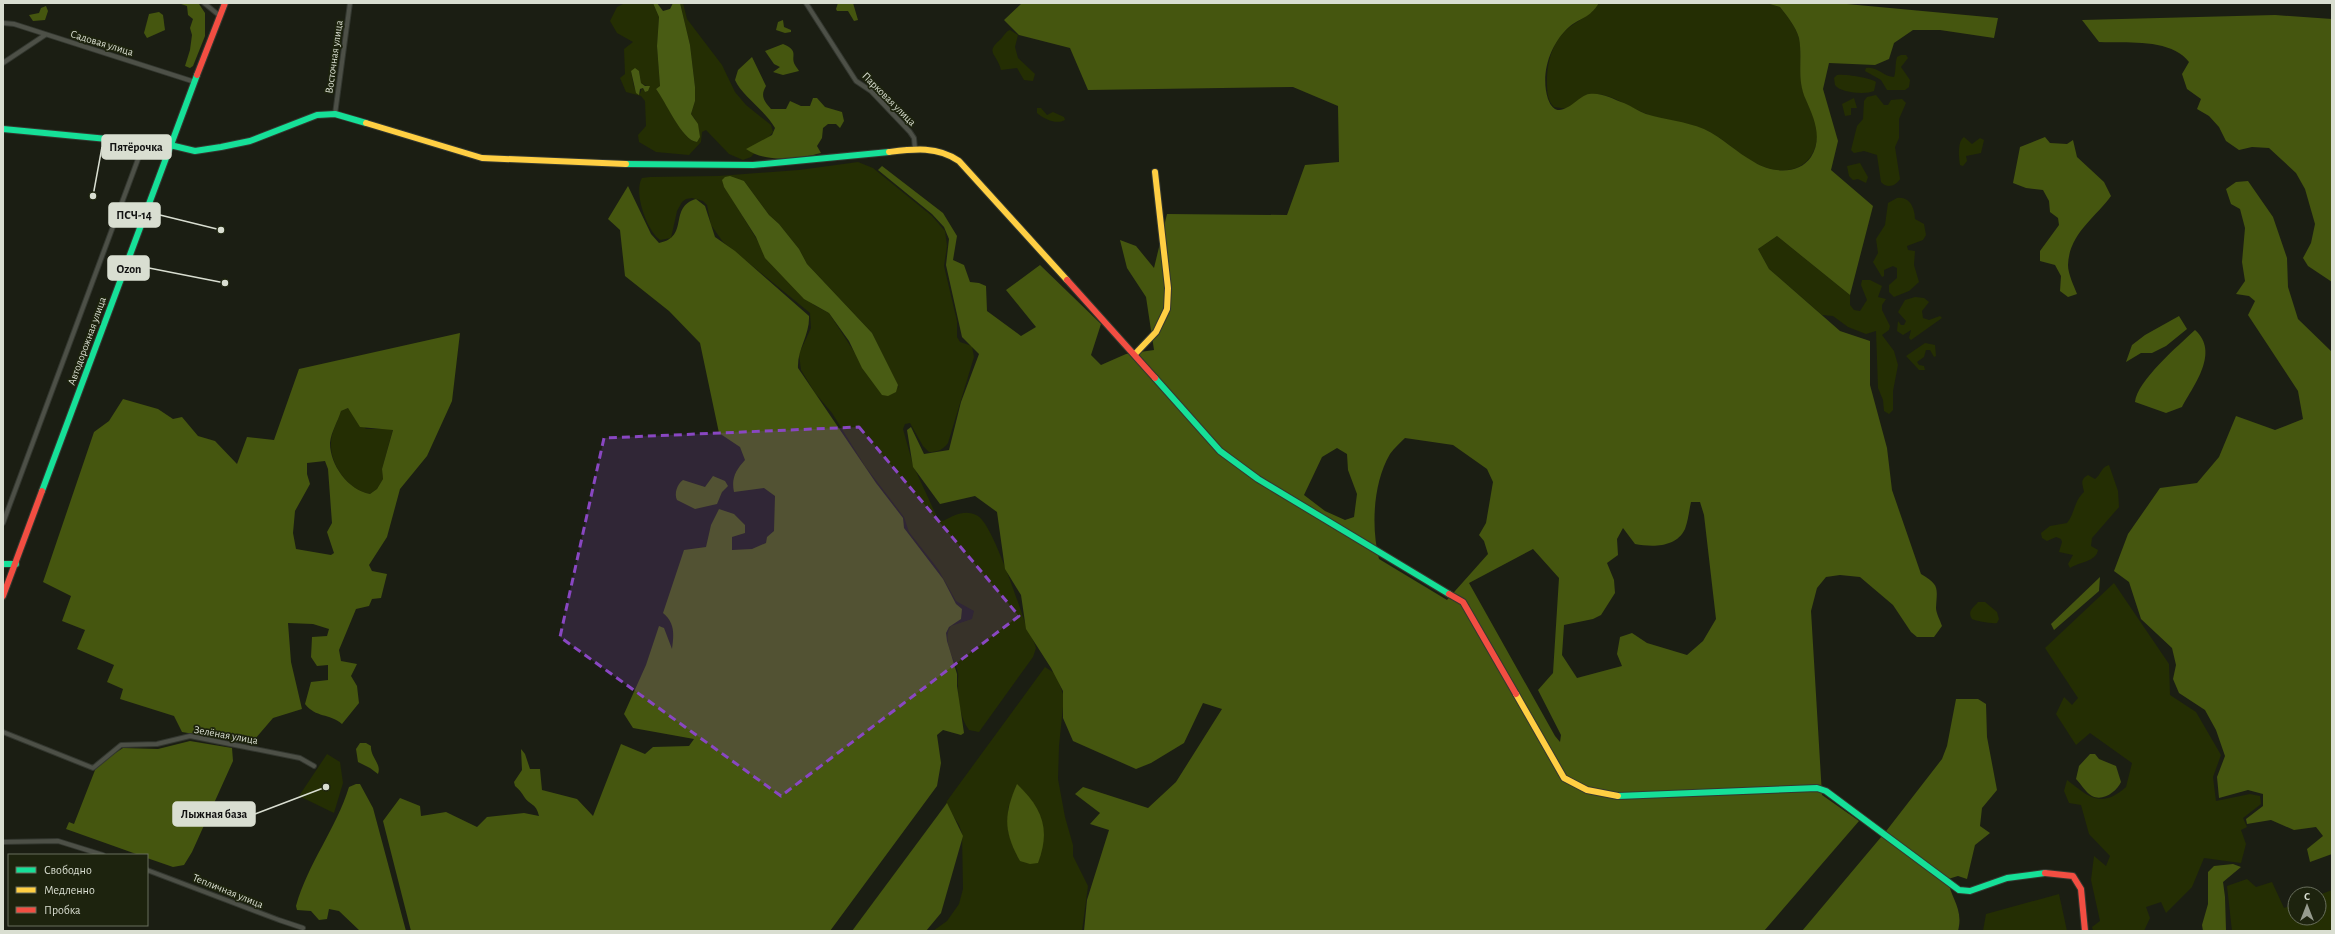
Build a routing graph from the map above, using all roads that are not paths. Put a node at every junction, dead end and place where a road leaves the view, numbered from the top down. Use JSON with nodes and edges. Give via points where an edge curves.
{"nodes":[{"id":1,"x":204,"y":3,"type":"edge"},
{"id":2,"x":225,"y":3,"type":"edge"},
{"id":3,"x":350,"y":3,"type":"edge"},
{"id":4,"x":806,"y":3,"type":"edge"},
{"id":5,"x":220,"y":16,"type":"junction"},
{"id":6,"x":3,"y":24,"type":"edge"},
{"id":7,"x":45,"y":34,"type":"junction"},
{"id":8,"x":3,"y":64,"type":"edge"},
{"id":9,"x":195,"y":82,"type":"junction"},
{"id":10,"x":335,"y":114,"type":"junction"},
{"id":11,"x":3,"y":129,"type":"edge"},
{"id":12,"x":144,"y":143,"type":"junction"},
{"id":13,"x":170,"y":145,"type":"junction"},
{"id":14,"x":915,"y":149,"type":"junction"},
{"id":15,"x":1154,"y":172,"type":"dead end"},
{"id":16,"x":1135,"y":354,"type":"junction"},
{"id":17,"x":3,"y":523,"type":"edge"},
{"id":18,"x":3,"y":564,"type":"edge"},
{"id":19,"x":16,"y":564,"type":"junction"},
{"id":20,"x":3,"y":576,"type":"edge"},
{"id":21,"x":10,"y":578,"type":"junction"},
{"id":22,"x":3,"y":596,"type":"edge"},
{"id":23,"x":3,"y":732,"type":"edge"},
{"id":24,"x":314,"y":766,"type":"dead end"},
{"id":25,"x":3,"y":842,"type":"edge"},
{"id":26,"x":100,"y":854,"type":"edge"},
{"id":27,"x":148,"y":870,"type":"edge"},
{"id":28,"x":303,"y":928,"type":"dead end"},
{"id":29,"x":2085,"y":931,"type":"edge"}],
"edges":[{"from":1,"to":5,"type":"street"},
{"from":2,"to":5,"type":"street","name":"Автодорожная улица"},
{"from":3,"to":10,"type":"street","name":"Восточная улица"},
{"from":4,"to":14,"type":"street","name":"Парковая улица","via":[[856,80],[871,91],[910,132],[914,138]]},
{"from":5,"to":9,"type":"street","name":"Автодорожная улица"},
{"from":6,"to":7,"type":"street","name":"Садовая улица","via":[[14,24]]},
{"from":7,"to":8,"type":"street"},
{"from":7,"to":9,"type":"street","name":"Садовая улица"},
{"from":9,"to":13,"type":"street","name":"Автодорожная улица"},
{"from":10,"to":13,"type":"street","via":[[317,115],[250,141],[221,147],[195,150]]},
{"from":10,"to":14,"type":"street","via":[[482,158],[649,165],[754,166]]},
{"from":11,"to":12,"type":"street"},
{"from":12,"to":13,"type":"street"},
{"from":12,"to":17,"type":"street","name":"Автодорожная улица"},
{"from":13,"to":19,"type":"street","name":"Автодорожная улица"},
{"from":14,"to":16,"type":"street","via":[[930,148],[958,158]]},
{"from":15,"to":16,"type":"street","via":[[1168,288],[1167,309],[1156,332]]},
{"from":16,"to":29,"type":"street","via":[[1220,451],[1241,467],[1296,503],[1463,602],[1564,778],[1571,784],[1595,794],[1613,796],[1817,788],[1826,791],[1959,890],[1967,892],[1999,880],[2039,874],[2059,872],[2073,876],[2081,889]]},
{"from":18,"to":19,"type":"street"},
{"from":19,"to":21,"type":"street","name":"Автодорожная улица"},
{"from":20,"to":21,"type":"street"},
{"from":21,"to":22,"type":"street","name":"Автодорожная улица"},
{"from":23,"to":24,"type":"street","name":"Зелёная улица","via":[[93,768],[121,745],[157,744],[190,736],[300,758]]},
{"from":25,"to":26,"type":"street","via":[[58,842]]},
{"from":27,"to":28,"type":"street","name":"Тепличная улица"}]}
